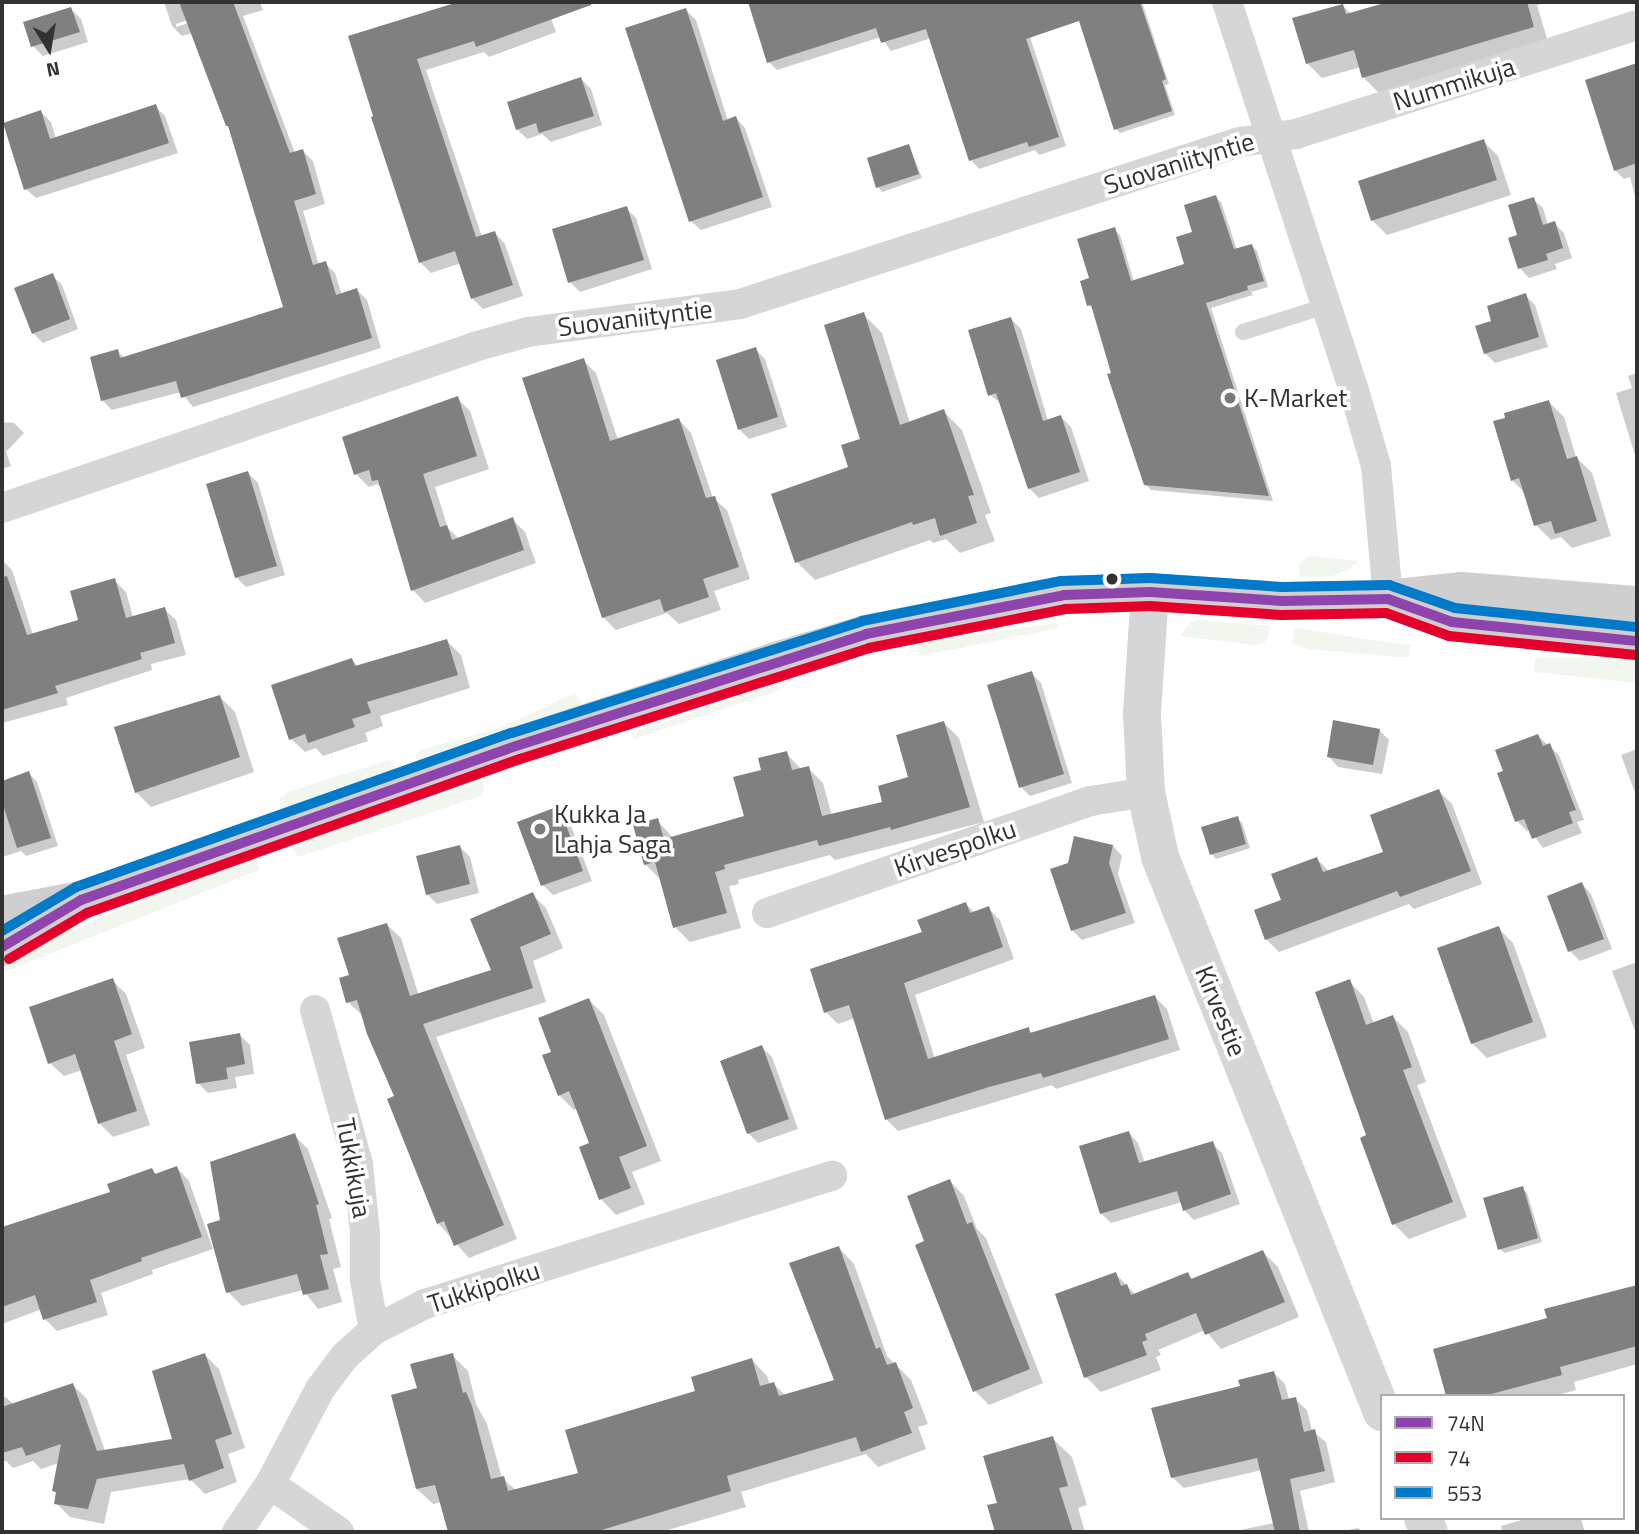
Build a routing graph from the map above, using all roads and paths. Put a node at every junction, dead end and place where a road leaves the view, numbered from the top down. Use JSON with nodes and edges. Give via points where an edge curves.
{"nodes":[{"id":1,"x":1227,"y":2,"type":"edge"},
{"id":2,"x":1637,"y":25,"type":"edge"},
{"id":3,"x":1270,"y":135,"type":"junction"},
{"id":4,"x":1326,"y":306,"type":"junction"},
{"id":5,"x":1243,"y":332,"type":"dead end"},
{"id":6,"x":2,"y":508,"type":"edge"},
{"id":7,"x":1150,"y":592,"type":"junction"},
{"id":8,"x":1388,"y":599,"type":"junction"},
{"id":9,"x":1637,"y":605,"type":"edge"},
{"id":10,"x":1637,"y":641,"type":"edge"},
{"id":11,"x":1146,"y":792,"type":"junction"},
{"id":12,"x":81,"y":900,"type":"junction"},
{"id":13,"x":767,"y":913,"type":"dead end"},
{"id":14,"x":2,"y":915,"type":"edge"},
{"id":15,"x":2,"y":947,"type":"edge"},
{"id":16,"x":315,"y":1010,"type":"dead end"},
{"id":17,"x":832,"y":1176,"type":"dead end"},
{"id":18,"x":374,"y":1330,"type":"junction"},
{"id":19,"x":1380,"y":1407,"type":"edge"},
{"id":20,"x":270,"y":1484,"type":"junction"},
{"id":21,"x":237,"y":1532,"type":"edge"},
{"id":22,"x":339,"y":1532,"type":"edge"}],
"edges":[{"from":1,"to":3,"type":"street"},
{"from":2,"to":3,"type":"street","name":"Nummikuja","via":[[1296,135]]},
{"from":3,"to":4,"type":"street"},
{"from":3,"to":6,"type":"street","name":"Suovaniityntie","via":[[740,304],[528,332],[474,347]]},
{"from":4,"to":5,"type":"lane"},
{"from":4,"to":8,"type":"street","via":[[1376,466]]},
{"from":7,"to":8,"type":"main road","via":[[1282,601]]},
{"from":7,"to":11,"type":"street","name":"Kirvestie","via":[[1142,713]]},
{"from":7,"to":12,"type":"main road","via":[[1064,595],[866,634],[516,746]]},
{"from":8,"to":9,"type":"main road","via":[[1462,591]]},
{"from":8,"to":10,"type":"main road","via":[[1452,622]]},
{"from":11,"to":13,"type":"street","name":"Kirvespolku","via":[[1091,801]]},
{"from":11,"to":19,"type":"street","name":"Kirvestie","via":[[1160,857]]},
{"from":12,"to":14,"type":"main road"},
{"from":12,"to":15,"type":"main road"},
{"from":16,"to":18,"type":"street","name":"Tukkikuja","via":[[358,1164],[365,1280]]},
{"from":17,"to":18,"type":"street","name":"Tukkipolku","via":[[425,1304]]},
{"from":18,"to":20,"type":"street","name":"Tukkipolku","via":[[345,1356],[320,1389]]},
{"from":20,"to":21,"type":"street","name":"Tukkipolku"},
{"from":20,"to":22,"type":"street"}]}
